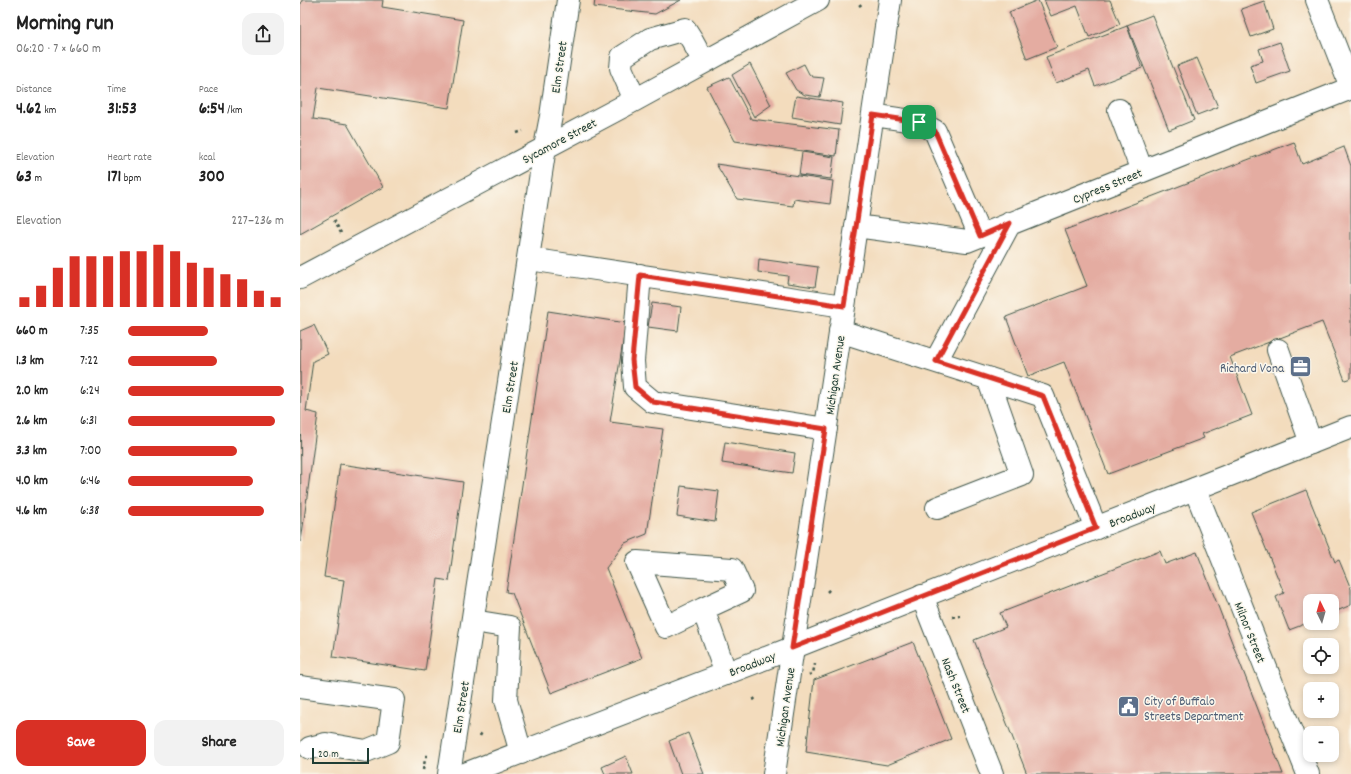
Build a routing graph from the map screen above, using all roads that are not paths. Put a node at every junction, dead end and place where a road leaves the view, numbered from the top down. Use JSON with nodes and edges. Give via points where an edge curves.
{"nodes":[{"id":1,"x":568,"y":0,"type":"edge"},
{"id":2,"x":818,"y":0,"type":"edge"},
{"id":3,"x":890,"y":0,"type":"edge"},
{"id":4,"x":1317,"y":0,"type":"edge"},
{"id":5,"x":704,"y":62,"type":"junction"},
{"id":6,"x":1351,"y":87,"type":"edge"},
{"id":7,"x":634,"y":100,"type":"junction"},
{"id":8,"x":1119,"y":110,"type":"dead end"},
{"id":9,"x":873,"y":115,"type":"junction"},
{"id":10,"x":545,"y":147,"type":"junction"},
{"id":11,"x":1142,"y":171,"type":"junction"},
{"id":12,"x":1010,"y":223,"type":"junction"},
{"id":13,"x":856,"y":226,"type":"junction"},
{"id":14,"x":980,"y":236,"type":"junction"},
{"id":15,"x":529,"y":258,"type":"junction"},
{"id":16,"x":640,"y":275,"type":"junction"},
{"id":17,"x":300,"y":278,"type":"edge"},
{"id":18,"x":844,"y":306,"type":"junction"},
{"id":19,"x":840,"y":331,"type":"junction"},
{"id":20,"x":1278,"y":350,"type":"dead end"},
{"id":21,"x":936,"y":361,"type":"junction"},
{"id":22,"x":988,"y":378,"type":"junction"},
{"id":23,"x":1351,"y":427,"type":"edge"},
{"id":24,"x":826,"y":429,"type":"junction"},
{"id":25,"x":1311,"y":442,"type":"junction"},
{"id":26,"x":1194,"y":489,"type":"junction"},
{"id":27,"x":937,"y":508,"type":"dead end"},
{"id":28,"x":1096,"y":528,"type":"junction"},
{"id":29,"x":922,"y":596,"type":"junction"},
{"id":30,"x":703,"y":609,"type":"dead end"},
{"id":31,"x":473,"y":621,"type":"junction"},
{"id":32,"x":792,"y":648,"type":"junction"},
{"id":33,"x":726,"y":674,"type":"junction"},
{"id":34,"x":300,"y":687,"type":"edge"},
{"id":35,"x":310,"y":748,"type":"dead end"},
{"id":36,"x":521,"y":753,"type":"junction"},
{"id":37,"x":449,"y":774,"type":"edge"},
{"id":38,"x":465,"y":774,"type":"edge"},
{"id":39,"x":774,"y":774,"type":"edge"},
{"id":40,"x":992,"y":774,"type":"edge"},
{"id":41,"x":1308,"y":774,"type":"edge"}],
"edges":[{"from":1,"to":10,"type":"main road","name":"Elm Street"},
{"from":2,"to":5,"type":"main road","name":"Sycamore Street"},
{"from":3,"to":9,"type":"main road","name":"Michigan Avenue"},
{"from":4,"to":6,"type":"main road"},
{"from":5,"to":7,"type":"main road","name":"Sycamore Street"},
{"from":5,"to":7,"type":"main road","via":[[684,29],[650,39],[622,58],[621,68]]},
{"from":6,"to":11,"type":"main road","name":"Cypress Street"},
{"from":7,"to":10,"type":"main road","name":"Sycamore Street"},
{"from":8,"to":11,"type":"main road"},
{"from":9,"to":13,"type":"main road","name":"Michigan Avenue"},
{"from":9,"to":14,"type":"main road","via":[[919,122],[935,131]]},
{"from":10,"to":15,"type":"main road","name":"Elm Street"},
{"from":10,"to":17,"type":"main road","name":"Sycamore Street"},
{"from":11,"to":12,"type":"main road","name":"Cypress Street"},
{"from":12,"to":14,"type":"main road","name":"Cypress Street"},
{"from":12,"to":21,"type":"main road"},
{"from":13,"to":14,"type":"main road","name":"Cypress Street","via":[[967,241]]},
{"from":13,"to":18,"type":"main road","name":"Michigan Avenue"},
{"from":15,"to":16,"type":"main road"},
{"from":15,"to":31,"type":"main road","name":"Elm Street"},
{"from":16,"to":18,"type":"main road"},
{"from":16,"to":24,"type":"main road","via":[[632,360],[635,387],[653,402]]},
{"from":18,"to":19,"type":"main road","name":"Michigan Avenue"},
{"from":19,"to":21,"type":"main road"},
{"from":19,"to":24,"type":"main road","name":"Michigan Avenue"},
{"from":20,"to":25,"type":"main road"},
{"from":21,"to":22,"type":"main road"},
{"from":22,"to":27,"type":"main road","via":[[1022,476]]},
{"from":22,"to":28,"type":"main road","via":[[1043,396]]},
{"from":23,"to":25,"type":"main road","name":"Broadway"},
{"from":24,"to":32,"type":"main road","name":"Michigan Avenue"},
{"from":25,"to":26,"type":"main road","name":"Broadway"},
{"from":26,"to":28,"type":"main road","name":"Broadway"},
{"from":26,"to":41,"type":"main road","name":"Milnor Street"},
{"from":28,"to":29,"type":"main road","name":"Broadway"},
{"from":29,"to":32,"type":"main road","name":"Broadway"},
{"from":29,"to":40,"type":"main road","name":"Nash Street"},
{"from":30,"to":33,"type":"main road"},
{"from":31,"to":36,"type":"main road","via":[[510,627],[506,700]]},
{"from":31,"to":37,"type":"main road","name":"Elm Street"},
{"from":32,"to":33,"type":"main road","name":"Broadway"},
{"from":32,"to":39,"type":"main road","name":"Michigan Avenue"},
{"from":33,"to":36,"type":"main road","name":"Broadway"},
{"from":34,"to":35,"type":"main road","via":[[394,700],[388,742],[366,750],[326,744]]},
{"from":36,"to":38,"type":"main road","name":"Broadway"}]}
